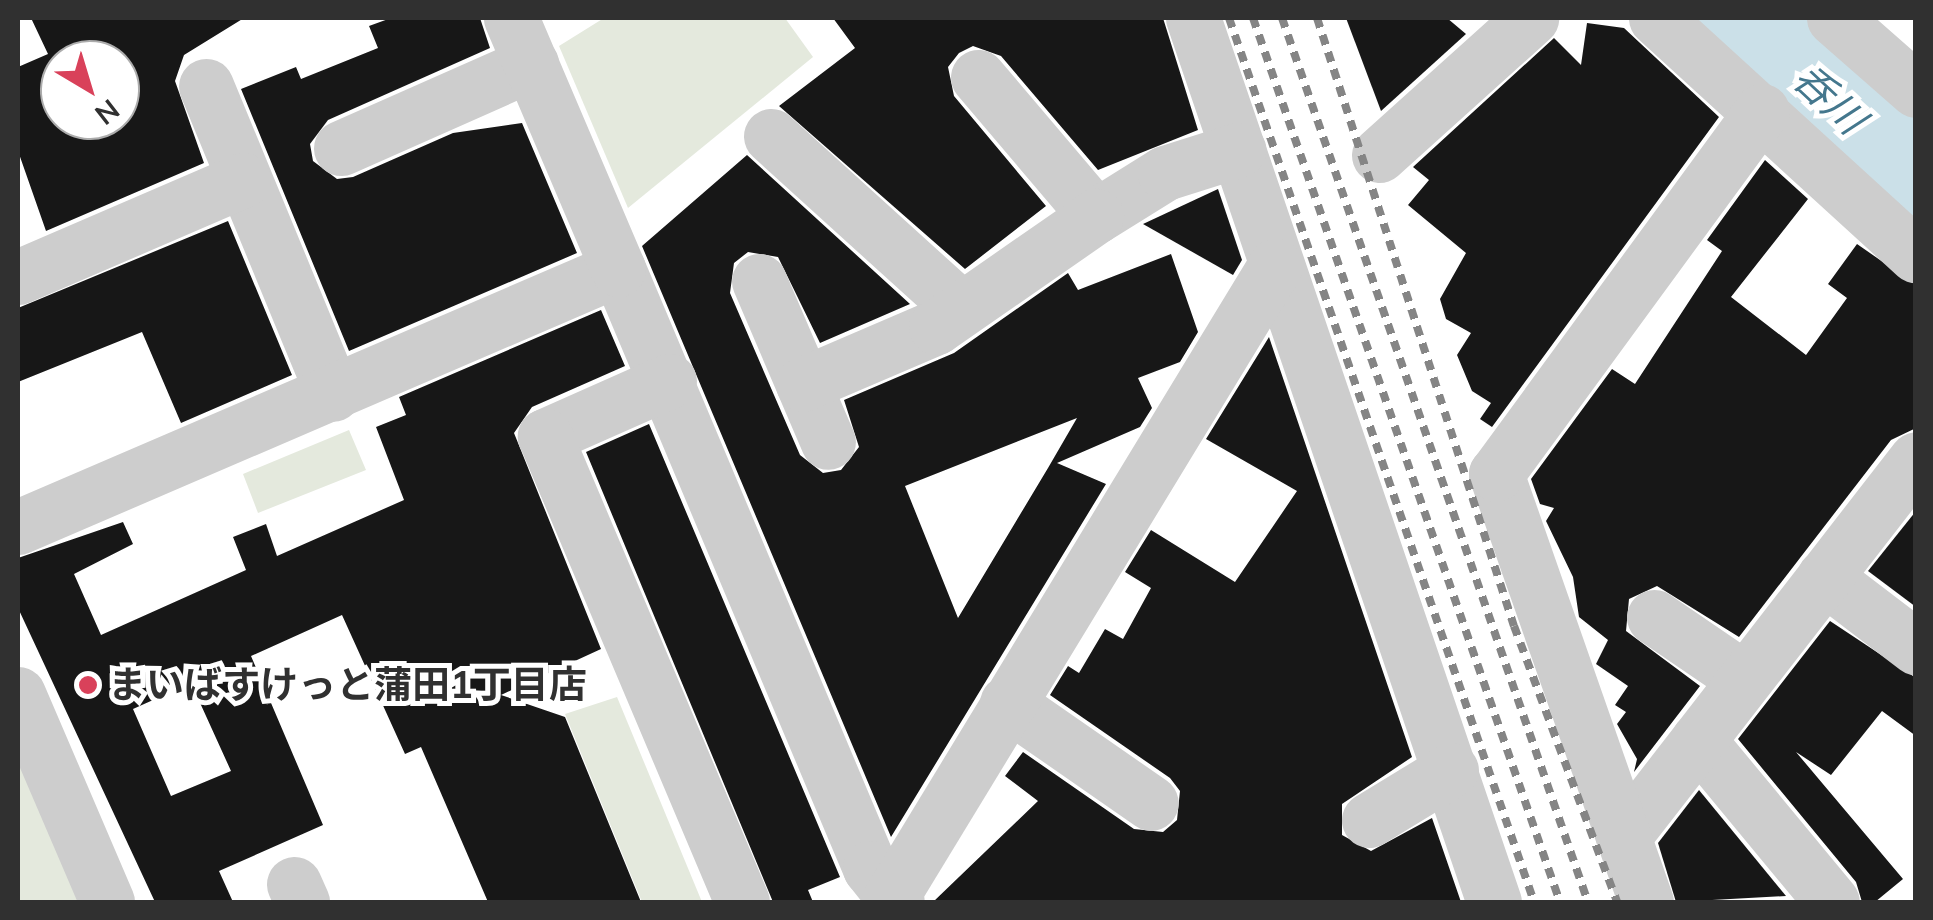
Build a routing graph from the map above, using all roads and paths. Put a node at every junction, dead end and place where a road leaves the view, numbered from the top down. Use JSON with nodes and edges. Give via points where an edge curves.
{"nodes":[{"id":1,"x":1192,"y":18,"type":"edge"},
{"id":2,"x":1656,"y":18,"type":"edge"},
{"id":3,"x":1834,"y":18,"type":"edge"},
{"id":4,"x":1499,"y":25,"type":"edge"},
{"id":5,"x":522,"y":41,"type":"edge"},
{"id":6,"x":978,"y":77,"type":"dead end"},
{"id":7,"x":206,"y":86,"type":"dead end"},
{"id":8,"x":1916,"y":90,"type":"edge"},
{"id":9,"x":1762,"y":111,"type":"junction"},
{"id":10,"x":771,"y":136,"type":"dead end"},
{"id":11,"x":340,"y":148,"type":"dead end"},
{"id":12,"x":1238,"y":150,"type":"junction"},
{"id":13,"x":1379,"y":155,"type":"dead end"},
{"id":14,"x":244,"y":180,"type":"junction"},
{"id":15,"x":1096,"y":216,"type":"junction"},
{"id":16,"x":1916,"y":255,"type":"edge"},
{"id":17,"x":1275,"y":266,"type":"junction"},
{"id":18,"x":618,"y":269,"type":"junction"},
{"id":19,"x":18,"y":276,"type":"edge"},
{"id":20,"x":760,"y":281,"type":"dead end"},
{"id":21,"x":961,"y":308,"type":"junction"},
{"id":22,"x":669,"y":381,"type":"junction"},
{"id":23,"x":803,"y":384,"type":"junction"},
{"id":24,"x":333,"y":394,"type":"junction"},
{"id":25,"x":828,"y":442,"type":"dead end"},
{"id":26,"x":1916,"y":459,"type":"edge"},
{"id":27,"x":18,"y":527,"type":"edge"},
{"id":28,"x":1824,"y":577,"type":"junction"},
{"id":29,"x":1654,"y":617,"type":"dead end"},
{"id":30,"x":1916,"y":647,"type":"edge"},
{"id":31,"x":1745,"y":679,"type":"junction"},
{"id":32,"x":18,"y":694,"type":"edge"},
{"id":33,"x":1007,"y":702,"type":"junction"},
{"id":34,"x":1698,"y":740,"type":"junction"},
{"id":35,"x":1451,"y":770,"type":"junction"},
{"id":36,"x":1151,"y":803,"type":"dead end"},
{"id":37,"x":1369,"y":820,"type":"dead end"},
{"id":38,"x":1623,"y":836,"type":"junction"},
{"id":39,"x":879,"y":900,"type":"edge"},
{"id":40,"x":1821,"y":900,"type":"edge"},
{"id":41,"x":106,"y":902,"type":"edge"},
{"id":42,"x":742,"y":902,"type":"edge"},
{"id":43,"x":1494,"y":902,"type":"edge"},
{"id":44,"x":1646,"y":902,"type":"edge"}],
"edges":[{"from":1,"to":12,"type":"street"},
{"from":2,"to":9,"type":"street"},
{"from":3,"to":8,"type":"street"},
{"from":4,"to":13,"type":"street"},
{"from":5,"to":11,"type":"street"},
{"from":5,"to":18,"type":"street"},
{"from":6,"to":15,"type":"street"},
{"from":7,"to":14,"type":"street"},
{"from":9,"to":16,"type":"street"},
{"from":9,"to":38,"type":"street","via":[[1496,474]]},
{"from":10,"to":21,"type":"street"},
{"from":12,"to":15,"type":"street","via":[[1165,172]]},
{"from":12,"to":17,"type":"street"},
{"from":14,"to":19,"type":"street"},
{"from":14,"to":24,"type":"street"},
{"from":15,"to":21,"type":"street"},
{"from":17,"to":33,"type":"street"},
{"from":17,"to":35,"type":"street"},
{"from":18,"to":22,"type":"street"},
{"from":18,"to":24,"type":"street"},
{"from":20,"to":23,"type":"street"},
{"from":21,"to":23,"type":"street"},
{"from":22,"to":39,"type":"street"},
{"from":22,"to":42,"type":"street","via":[[545,436]]},
{"from":23,"to":25,"type":"street"},
{"from":24,"to":27,"type":"street"},
{"from":26,"to":28,"type":"street"},
{"from":28,"to":30,"type":"street"},
{"from":28,"to":31,"type":"street"},
{"from":29,"to":31,"type":"street"},
{"from":31,"to":34,"type":"street"},
{"from":32,"to":41,"type":"street"},
{"from":33,"to":36,"type":"street"},
{"from":33,"to":39,"type":"street"},
{"from":34,"to":38,"type":"street"},
{"from":34,"to":40,"type":"street"},
{"from":35,"to":37,"type":"street"},
{"from":35,"to":43,"type":"street"},
{"from":38,"to":44,"type":"street"}]}
